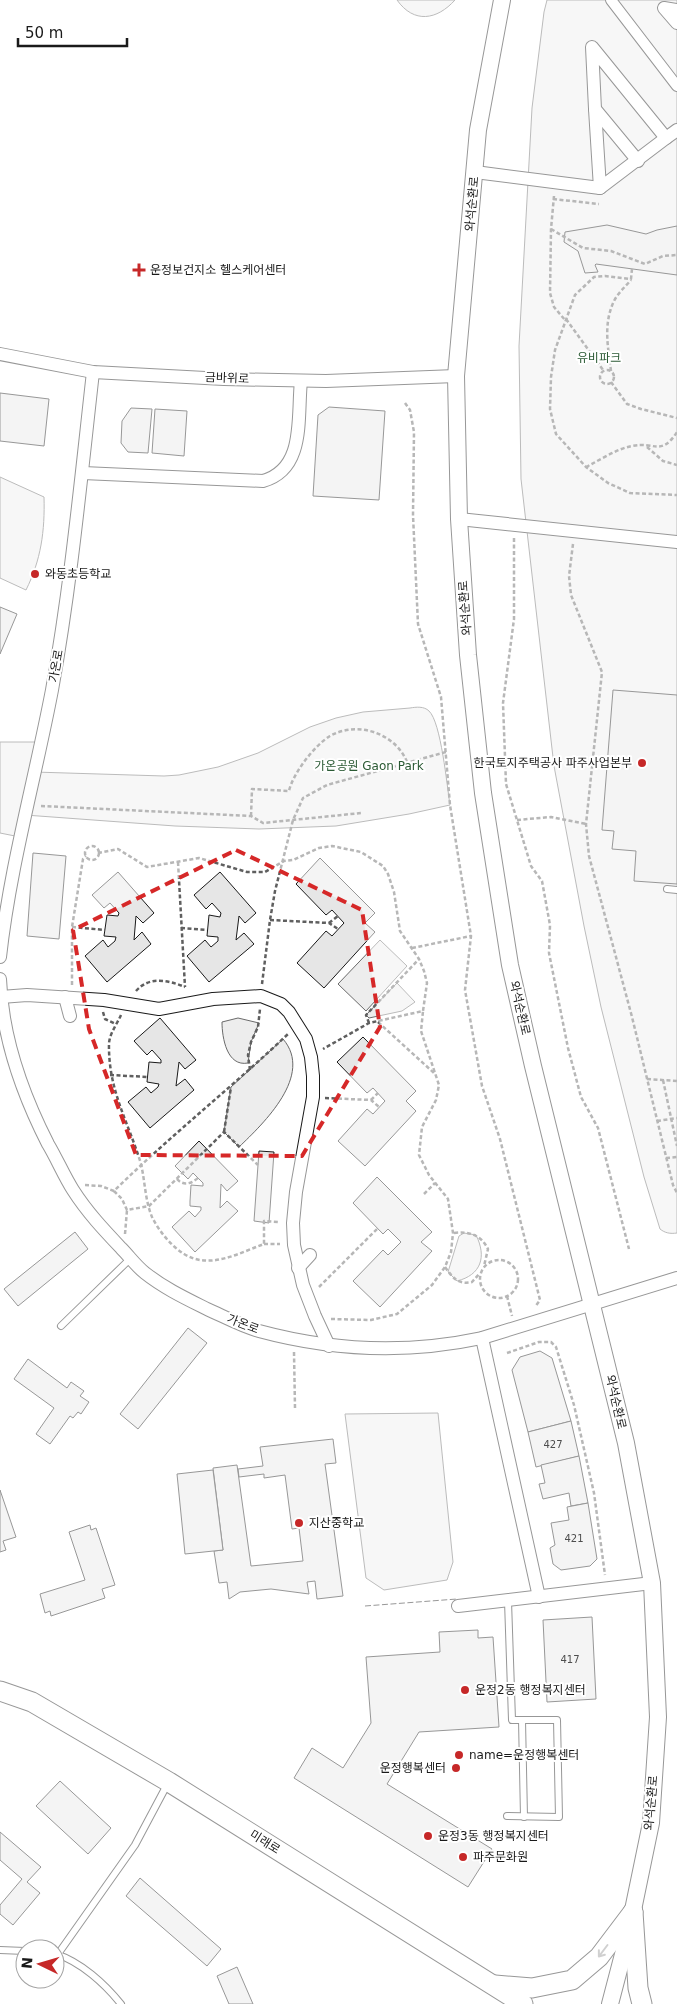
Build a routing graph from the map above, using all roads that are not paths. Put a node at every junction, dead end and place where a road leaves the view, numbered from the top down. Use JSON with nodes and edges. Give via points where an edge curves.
{"nodes":[{"id":1,"x":502,"y":0,"type":"edge"},
{"id":2,"x":610,"y":0,"type":"edge"},
{"id":3,"x":677,"y":10,"type":"edge"},
{"id":4,"x":677,"y":23,"type":"edge"},
{"id":5,"x":677,"y":86,"type":"edge"},
{"id":6,"x":595,"y":109,"type":"junction"},
{"id":7,"x":677,"y":130,"type":"edge"},
{"id":8,"x":666,"y":138,"type":"junction"},
{"id":9,"x":638,"y":161,"type":"junction"},
{"id":10,"x":475,"y":172,"type":"junction"},
{"id":11,"x":600,"y":188,"type":"junction"},
{"id":12,"x":0,"y":354,"type":"edge"},
{"id":13,"x":94,"y":372,"type":"junction"},
{"id":14,"x":456,"y":376,"type":"junction"},
{"id":15,"x":301,"y":381,"type":"junction"},
{"id":16,"x":83,"y":473,"type":"junction"},
{"id":17,"x":459,"y":519,"type":"junction"},
{"id":18,"x":677,"y":542,"type":"edge"},
{"id":19,"x":667,"y":889,"type":"dead end"},
{"id":20,"x":677,"y":890,"type":"edge"},
{"id":21,"x":0,"y":957,"type":"edge"},
{"id":22,"x":0,"y":979,"type":"edge"},
{"id":23,"x":0,"y":997,"type":"edge"},
{"id":24,"x":69,"y":998,"type":"junction"},
{"id":25,"x":70,"y":1016,"type":"dead end"},
{"id":26,"x":310,"y":1255,"type":"dead end"},
{"id":27,"x":130,"y":1258,"type":"junction"},
{"id":28,"x":298,"y":1268,"type":"junction"},
{"id":29,"x":677,"y":1278,"type":"edge"},
{"id":30,"x":592,"y":1303,"type":"junction"},
{"id":31,"x":61,"y":1326,"type":"dead end"},
{"id":32,"x":482,"y":1338,"type":"junction"},
{"id":33,"x":329,"y":1346,"type":"junction"},
{"id":34,"x":652,"y":1583,"type":"junction"},
{"id":35,"x":539,"y":1598,"type":"junction"},
{"id":36,"x":508,"y":1601,"type":"junction"},
{"id":37,"x":458,"y":1606,"type":"dead end"},
{"id":38,"x":0,"y":1691,"type":"edge"},
{"id":39,"x":522,"y":1720,"type":"junction"},
{"id":40,"x":169,"y":1782,"type":"junction"},
{"id":41,"x":507,"y":1816,"type":"dead end"},
{"id":42,"x":524,"y":1817,"type":"junction"},
{"id":43,"x":633,"y":1912,"type":"junction"},
{"id":44,"x":65,"y":1943,"type":"edge"},
{"id":45,"x":0,"y":1950,"type":"edge"},
{"id":46,"x":15,"y":1951,"type":"edge"},
{"id":47,"x":65,"y":1959,"type":"edge"},
{"id":48,"x":494,"y":1985,"type":"junction"},
{"id":49,"x":121,"y":2004,"type":"edge"},
{"id":50,"x":510,"y":2004,"type":"edge"},
{"id":51,"x":523,"y":2004,"type":"edge"},
{"id":52,"x":610,"y":2004,"type":"edge"},
{"id":53,"x":642,"y":2004,"type":"edge"}],
"edges":[{"from":1,"to":10,"type":"street","name":"와석순환로","via":[[478,130]]},
{"from":2,"to":5,"type":"street"},
{"from":3,"to":4,"type":"street","via":[[664,8]]},
{"from":6,"to":8,"type":"street","via":[[592,47]]},
{"from":6,"to":9,"type":"street"},
{"from":6,"to":11,"type":"street"},
{"from":7,"to":8,"type":"street"},
{"from":8,"to":9,"type":"street"},
{"from":9,"to":11,"type":"street"},
{"from":10,"to":11,"type":"street"},
{"from":10,"to":14,"type":"street","name":"와석순환로"},
{"from":12,"to":13,"type":"street","name":"금바위로"},
{"from":13,"to":15,"type":"street","name":"금바위로"},
{"from":13,"to":16,"type":"street","name":"가온로"},
{"from":14,"to":15,"type":"street","name":"금바위로"},
{"from":14,"to":17,"type":"street","name":"와석순환로"},
{"from":15,"to":16,"type":"street","via":[[294,455],[284,470],[268,480]]},
{"from":16,"to":21,"type":"street","name":"가온로","via":[[64,620],[24,815]]},
{"from":17,"to":18,"type":"street"},
{"from":17,"to":30,"type":"street","name":"와석순환로","via":[[468,655],[483,793],[510,965]]},
{"from":19,"to":20,"type":"lane"},
{"from":22,"to":23,"type":"street","name":"가온로"},
{"from":23,"to":24,"type":"street","via":[[27,994]]},
{"from":23,"to":27,"type":"street","name":"가온로","via":[[9,1047],[38,1123],[73,1190],[94,1219]]},
{"from":24,"to":25,"type":"street"},
{"from":24,"to":28,"type":"street","via":[[104,1000],[159,1010],[213,999],[261,996],[281,1004],[298,1024],[311,1057],[313,1098],[293,1223]]},
{"from":26,"to":28,"type":"street"},
{"from":27,"to":31,"type":"lane"},
{"from":27,"to":33,"type":"street","name":"가온로","via":[[175,1294],[257,1331]]},
{"from":28,"to":33,"type":"street"},
{"from":29,"to":30,"type":"street","name":"가온로"},
{"from":30,"to":32,"type":"street","name":"가온로"},
{"from":30,"to":34,"type":"street","name":"와석순환로","via":[[626,1443]]},
{"from":32,"to":33,"type":"street","name":"가온로","via":[[396,1349]]},
{"from":32,"to":35,"type":"street"},
{"from":34,"to":35,"type":"street"},
{"from":34,"to":43,"type":"street","name":"와석순환로","via":[[658,1717],[651,1822]]},
{"from":35,"to":36,"type":"street"},
{"from":36,"to":37,"type":"street"},
{"from":36,"to":39,"type":"lane","via":[[512,1720]]},
{"from":38,"to":40,"type":"main road","name":"미래로","via":[[32,1702]]},
{"from":39,"to":42,"type":"lane"},
{"from":39,"to":42,"type":"lane","via":[[557,1720],[558,1817]]},
{"from":40,"to":44,"type":"lane","via":[[135,1845]]},
{"from":40,"to":48,"type":"main road","name":"미래로"},
{"from":41,"to":42,"type":"lane"},
{"from":43,"to":48,"type":"main road","one_way":true,"via":[[599,1957],[572,1980],[532,1988]]},
{"from":43,"to":52,"type":"street","name":"와석순환로"},
{"from":43,"to":53,"type":"main road"},
{"from":45,"to":46,"type":"lane"},
{"from":47,"to":49,"type":"lane","via":[[109,1988]]},
{"from":48,"to":50,"type":"main road"},
{"from":48,"to":51,"type":"main road","name":"미래로"}]}
